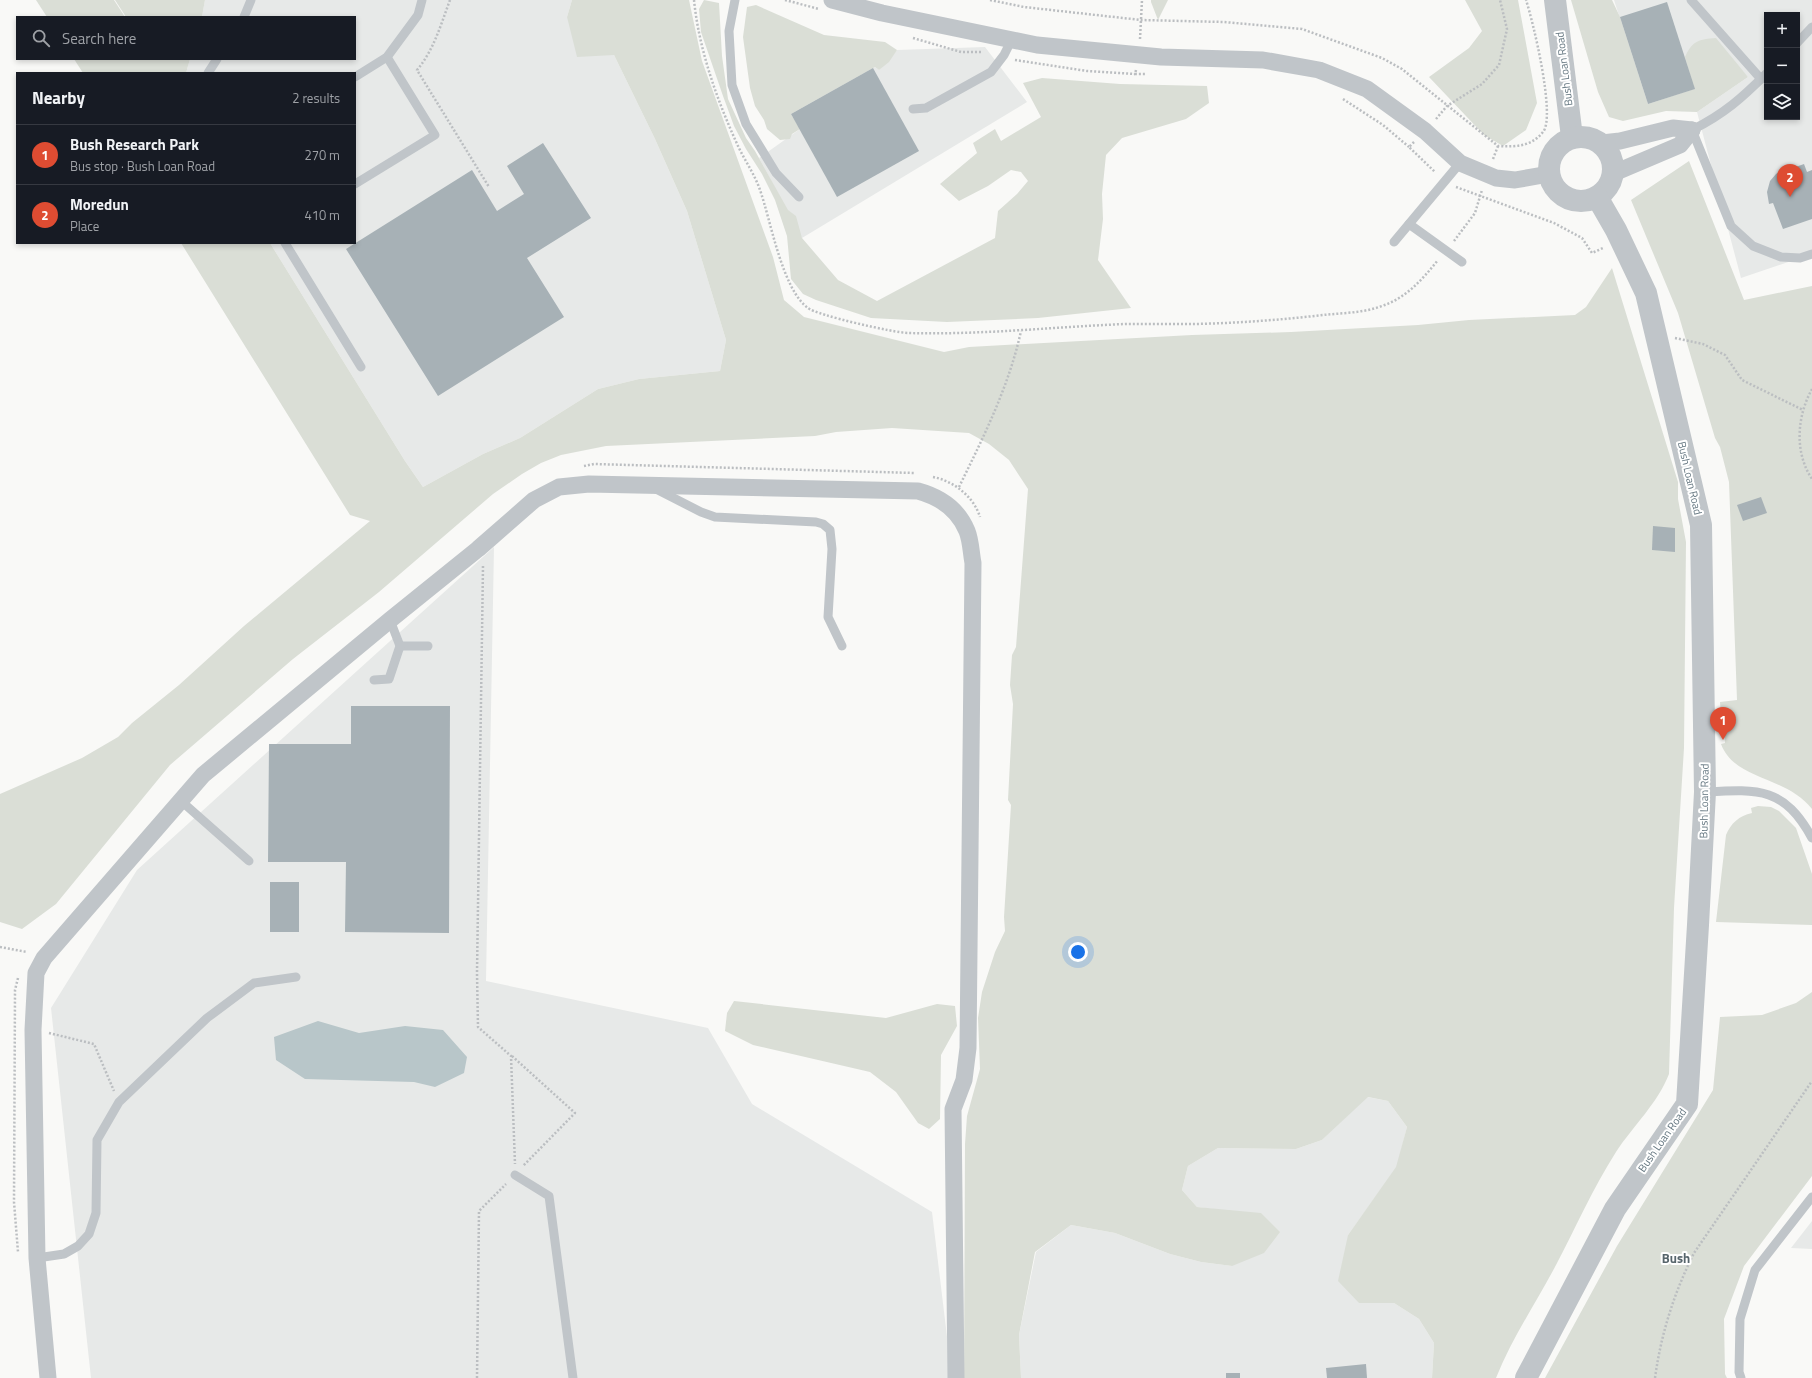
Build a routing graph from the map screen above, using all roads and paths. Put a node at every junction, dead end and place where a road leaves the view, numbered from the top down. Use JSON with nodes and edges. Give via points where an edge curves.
{"nodes":[{"id":1,"x":251,"y":0,"type":"edge"},
{"id":2,"x":422,"y":0,"type":"edge"},
{"id":3,"x":450,"y":0,"type":"edge"},
{"id":4,"x":694,"y":0,"type":"edge"},
{"id":5,"x":735,"y":0,"type":"edge"},
{"id":6,"x":832,"y":0,"type":"edge"},
{"id":7,"x":1142,"y":0,"type":"edge"},
{"id":8,"x":1500,"y":0,"type":"edge"},
{"id":9,"x":1555,"y":0,"type":"edge"},
{"id":10,"x":1691,"y":0,"type":"edge"},
{"id":11,"x":244,"y":16,"type":"edge"},
{"id":12,"x":1141,"y":20,"type":"dead end"},
{"id":13,"x":1812,"y":27,"type":"edge"},
{"id":14,"x":1800,"y":39,"type":"edge"},
{"id":15,"x":1011,"y":41,"type":"junction"},
{"id":16,"x":1139,"y":55,"type":"junction"},
{"id":17,"x":387,"y":57,"type":"junction"},
{"id":18,"x":1002,"y":57,"type":"junction"},
{"id":19,"x":216,"y":60,"type":"edge"},
{"id":20,"x":209,"y":72,"type":"edge"},
{"id":21,"x":1135,"y":74,"type":"junction"},
{"id":22,"x":1148,"y":74,"type":"dead end"},
{"id":23,"x":356,"y":76,"type":"edge"},
{"id":24,"x":1764,"y":76,"type":"edge"},
{"id":25,"x":1340,"y":98,"type":"dead end"},
{"id":26,"x":914,"y":108,"type":"dead end"},
{"id":27,"x":1692,"y":130,"type":"junction"},
{"id":28,"x":1425,"y":131,"type":"junction"},
{"id":29,"x":1572,"y":137,"type":"junction"},
{"id":30,"x":1602,"y":143,"type":"junction"},
{"id":31,"x":1409,"y":147,"type":"junction"},
{"id":32,"x":1460,"y":163,"type":"junction"},
{"id":33,"x":1614,"y":173,"type":"junction"},
{"id":34,"x":1549,"y":174,"type":"junction"},
{"id":35,"x":1445,"y":180,"type":"junction"},
{"id":36,"x":356,"y":183,"type":"edge"},
{"id":37,"x":489,"y":187,"type":"dead end"},
{"id":38,"x":1480,"y":196,"type":"junction"},
{"id":39,"x":799,"y":197,"type":"dead end"},
{"id":40,"x":1597,"y":197,"type":"junction"},
{"id":41,"x":1410,"y":224,"type":"junction"},
{"id":42,"x":1621,"y":240,"type":"junction"},
{"id":43,"x":1394,"y":242,"type":"dead end"},
{"id":44,"x":286,"y":244,"type":"edge"},
{"id":45,"x":1446,"y":251,"type":"junction"},
{"id":46,"x":1812,"y":254,"type":"edge"},
{"id":47,"x":1462,"y":262,"type":"dead end"},
{"id":48,"x":1021,"y":331,"type":"junction"},
{"id":49,"x":1656,"y":333,"type":"junction"},
{"id":50,"x":362,"y":367,"type":"dead end"},
{"id":51,"x":1812,"y":389,"type":"edge"},
{"id":52,"x":1803,"y":410,"type":"junction"},
{"id":53,"x":579,"y":468,"type":"dead end"},
{"id":54,"x":919,"y":474,"type":"dead end"},
{"id":55,"x":932,"y":476,"type":"dead end"},
{"id":56,"x":1812,"y":479,"type":"edge"},
{"id":57,"x":648,"y":485,"type":"junction"},
{"id":58,"x":959,"y":488,"type":"junction"},
{"id":59,"x":982,"y":522,"type":"dead end"},
{"id":60,"x":478,"y":549,"type":"junction"},
{"id":61,"x":390,"y":620,"type":"junction"},
{"id":62,"x":400,"y":646,"type":"junction"},
{"id":63,"x":428,"y":646,"type":"dead end"},
{"id":64,"x":842,"y":646,"type":"dead end"},
{"id":65,"x":374,"y":680,"type":"dead end"},
{"id":66,"x":1705,"y":792,"type":"junction"},
{"id":67,"x":180,"y":800,"type":"junction"},
{"id":68,"x":1812,"y":838,"type":"edge"},
{"id":69,"x":249,"y":862,"type":"dead end"},
{"id":70,"x":0,"y":947,"type":"edge"},
{"id":71,"x":30,"y":948,"type":"dead end"},
{"id":72,"x":27,"y":952,"type":"junction"},
{"id":73,"x":25,"y":957,"type":"dead end"},
{"id":74,"x":19,"y":975,"type":"dead end"},
{"id":75,"x":296,"y":977,"type":"dead end"},
{"id":76,"x":32,"y":1030,"type":"junction"},
{"id":77,"x":511,"y":1056,"type":"junction"},
{"id":78,"x":1812,"y":1081,"type":"edge"},
{"id":79,"x":119,"y":1102,"type":"junction"},
{"id":80,"x":515,"y":1175,"type":"junction"},
{"id":81,"x":1812,"y":1197,"type":"edge"},
{"id":82,"x":19,"y":1256,"type":"dead end"},
{"id":83,"x":38,"y":1258,"type":"junction"},
{"id":84,"x":48,"y":1378,"type":"edge"},
{"id":85,"x":477,"y":1378,"type":"edge"},
{"id":86,"x":573,"y":1378,"type":"edge"},
{"id":87,"x":956,"y":1378,"type":"edge"},
{"id":88,"x":1526,"y":1378,"type":"edge"},
{"id":89,"x":1655,"y":1378,"type":"edge"},
{"id":90,"x":1741,"y":1378,"type":"edge"}],
"edges":[{"from":1,"to":11,"type":"lane"},
{"from":2,"to":17,"type":"lane","via":[[418,15]]},
{"from":3,"to":37,"type":"path","via":[[427,58],[417,70]]},
{"from":4,"to":48,"type":"path","via":[[696,22],[703,48],[725,115],[759,186],[784,271],[794,294],[808,309],[905,334]]},
{"from":5,"to":39,"type":"lane","via":[[729,31],[732,86],[746,124],[776,173]]},
{"from":6,"to":15,"type":"street"},
{"from":7,"to":12,"type":"path"},
{"from":8,"to":28,"type":"path","via":[[1507,29],[1499,65],[1482,84],[1447,106]]},
{"from":9,"to":29,"type":"street","name":"Bush Loan Road"},
{"from":10,"to":24,"type":"lane"},
{"from":13,"to":14,"type":"lane"},
{"from":15,"to":16,"type":"street"},
{"from":15,"to":18,"type":"lane"},
{"from":16,"to":21,"type":"path"},
{"from":16,"to":28,"type":"street","via":[[1263,60],[1319,70],[1367,89]]},
{"from":17,"to":23,"type":"lane"},
{"from":17,"to":36,"type":"lane","via":[[435,134]]},
{"from":18,"to":21,"type":"path","via":[[1064,69]]},
{"from":18,"to":26,"type":"lane","via":[[991,72],[963,89],[926,108]]},
{"from":19,"to":20,"type":"lane"},
{"from":21,"to":22,"type":"path"},
{"from":24,"to":27,"type":"lane","via":[[1743,97],[1717,117]]},
{"from":25,"to":31,"type":"path","via":[[1383,125]]},
{"from":27,"to":30,"type":"street","via":[[1673,128]]},
{"from":27,"to":33,"type":"street","via":[[1680,145]]},
{"from":27,"to":46,"type":"lane","via":[[1731,226],[1753,246],[1781,258],[1800,258]]},
{"from":28,"to":31,"type":"path"},
{"from":28,"to":32,"type":"street"},
{"from":29,"to":30,"type":"street","via":[[1593,138]]},
{"from":29,"to":34,"type":"street","via":[[1561,143],[1554,151],[1549,162]]},
{"from":30,"to":33,"type":"street","via":[[1612,156]]},
{"from":31,"to":35,"type":"path","via":[[1420,160]]},
{"from":32,"to":34,"type":"street","via":[[1496,178],[1515,180]]},
{"from":32,"to":35,"type":"lane"},
{"from":33,"to":40,"type":"street","via":[[1605,191]]},
{"from":34,"to":40,"type":"street","via":[[1553,186],[1562,195],[1573,200],[1585,201]]},
{"from":35,"to":38,"type":"path","via":[[1451,185]]},
{"from":35,"to":41,"type":"lane"},
{"from":38,"to":42,"type":"path","via":[[1554,223],[1576,234],[1582,238],[1592,253]]},
{"from":38,"to":45,"type":"path","via":[[1475,213]]},
{"from":40,"to":42,"type":"street","name":"Bush Loan Road"},
{"from":41,"to":43,"type":"lane"},
{"from":41,"to":45,"type":"lane"},
{"from":42,"to":49,"type":"street","name":"Bush Loan Road","via":[[1646,293]]},
{"from":44,"to":50,"type":"lane"},
{"from":45,"to":47,"type":"lane"},
{"from":45,"to":48,"type":"path","via":[[1419,283],[1396,301],[1379,307],[1272,320],[1126,324]]},
{"from":48,"to":58,"type":"path","via":[[1014,363],[996,410]]},
{"from":49,"to":52,"type":"path","via":[[1703,344],[1726,355],[1742,380]]},
{"from":49,"to":66,"type":"street","name":"Bush Loan Road","via":[[1701,526]]},
{"from":51,"to":52,"type":"path"},
{"from":52,"to":56,"type":"path","via":[[1799,428],[1801,455]]},
{"from":53,"to":54,"type":"path","via":[[594,464]]},
{"from":55,"to":58,"type":"path"},
{"from":57,"to":60,"type":"street","via":[[589,484],[559,487],[534,500]]},
{"from":57,"to":64,"type":"lane","via":[[715,517],[823,524],[830,530],[832,549],[828,617]]},
{"from":57,"to":87,"type":"street","via":[[918,491],[935,496],[954,510],[968,532],[973,563],[968,1048],[964,1080],[954,1109]]},
{"from":58,"to":59,"type":"path","via":[[978,509]]},
{"from":60,"to":61,"type":"street"},
{"from":60,"to":77,"type":"path","via":[[483,557],[478,1027]]},
{"from":61,"to":62,"type":"lane"},
{"from":61,"to":67,"type":"street","via":[[203,775]]},
{"from":62,"to":63,"type":"lane"},
{"from":62,"to":65,"type":"lane","via":[[389,679]]},
{"from":66,"to":68,"type":"lane","via":[[1764,793],[1777,798],[1791,807]]},
{"from":66,"to":88,"type":"street","name":"Bush Loan Road","via":[[1687,1104],[1614,1209]]},
{"from":67,"to":69,"type":"lane"},
{"from":67,"to":76,"type":"street","via":[[44,958],[36,973]]},
{"from":70,"to":72,"type":"path"},
{"from":71,"to":72,"type":"path"},
{"from":72,"to":73,"type":"path"},
{"from":74,"to":82,"type":"path","via":[[14,990],[14,1202]]},
{"from":75,"to":79,"type":"lane","via":[[254,983],[207,1018]]},
{"from":76,"to":79,"type":"path","via":[[94,1044]]},
{"from":76,"to":83,"type":"street"},
{"from":77,"to":80,"type":"path"},
{"from":77,"to":80,"type":"path","via":[[575,1113]]},
{"from":78,"to":89,"type":"path","via":[[1694,1253],[1677,1290],[1660,1345]]},
{"from":79,"to":83,"type":"lane","via":[[97,1140],[96,1213],[89,1234],[78,1246],[64,1254]]},
{"from":80,"to":85,"type":"path","via":[[479,1211]]},
{"from":80,"to":86,"type":"lane","via":[[549,1196]]},
{"from":81,"to":90,"type":"lane","via":[[1755,1270],[1740,1319]]},
{"from":83,"to":84,"type":"street"}]}
